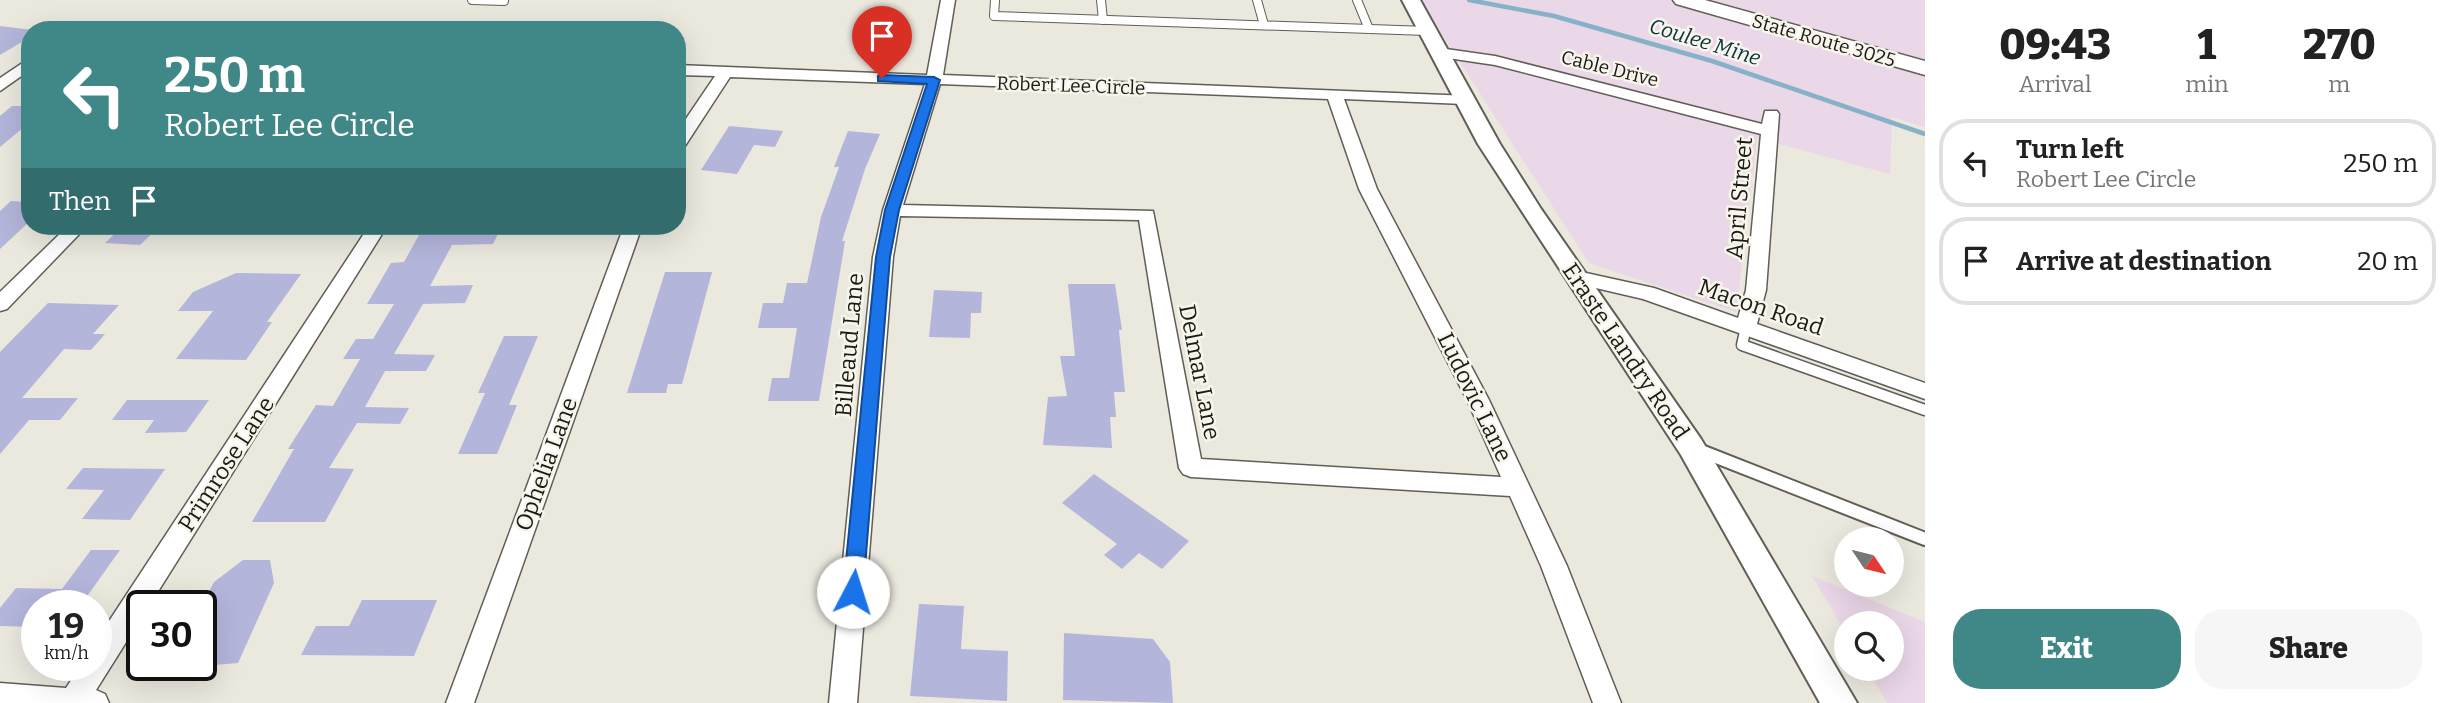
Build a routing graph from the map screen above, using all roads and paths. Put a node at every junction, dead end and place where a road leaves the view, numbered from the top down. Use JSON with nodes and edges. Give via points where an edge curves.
{"nodes":[{"id":1,"x":472,"y":0,"type":"edge"},
{"id":2,"x":948,"y":0,"type":"edge"},
{"id":3,"x":995,"y":0,"type":"edge"},
{"id":4,"x":1101,"y":0,"type":"edge"},
{"id":5,"x":1257,"y":0,"type":"edge"},
{"id":6,"x":1357,"y":0,"type":"edge"},
{"id":7,"x":1411,"y":0,"type":"edge"},
{"id":8,"x":1683,"y":0,"type":"edge"},
{"id":9,"x":504,"y":1,"type":"edge"},
{"id":10,"x":1102,"y":20,"type":"junction"},
{"id":11,"x":1264,"y":25,"type":"junction"},
{"id":12,"x":1369,"y":29,"type":"junction"},
{"id":13,"x":1433,"y":42,"type":"junction"},
{"id":14,"x":1925,"y":68,"type":"edge"},
{"id":15,"x":21,"y":69,"type":"edge"},
{"id":16,"x":686,"y":70,"type":"edge"},
{"id":17,"x":725,"y":72,"type":"junction"},
{"id":18,"x":934,"y":80,"type":"junction"},
{"id":19,"x":0,"y":86,"type":"edge"},
{"id":20,"x":1335,"y":95,"type":"junction"},
{"id":21,"x":1464,"y":99,"type":"junction"},
{"id":22,"x":1770,"y":123,"type":"joint"},
{"id":23,"x":686,"y":131,"type":"edge"},
{"id":24,"x":892,"y":210,"type":"junction"},
{"id":25,"x":69,"y":235,"type":"edge"},
{"id":26,"x":372,"y":235,"type":"edge"},
{"id":27,"x":630,"y":235,"type":"edge"},
{"id":28,"x":1577,"y":277,"type":"junction"},
{"id":29,"x":0,"y":304,"type":"edge"},
{"id":30,"x":1746,"y":327,"type":"junction"},
{"id":31,"x":1925,"y":391,"type":"edge"},
{"id":32,"x":1925,"y":410,"type":"edge"},
{"id":33,"x":1691,"y":447,"type":"junction"},
{"id":34,"x":1518,"y":487,"type":"junction"},
{"id":35,"x":1925,"y":539,"type":"edge"},
{"id":36,"x":0,"y":696,"type":"edge"},
{"id":37,"x":84,"y":702,"type":"edge"},
{"id":38,"x":460,"y":703,"type":"edge"},
{"id":39,"x":843,"y":703,"type":"edge"},
{"id":40,"x":1607,"y":703,"type":"edge"},
{"id":41,"x":1839,"y":703,"type":"edge"}],
"edges":[{"from":1,"to":9,"type":"lane"},
{"from":2,"to":18,"type":"street","name":"Billeaud Lane"},
{"from":3,"to":10,"type":"lane","via":[[993,16]]},
{"from":4,"to":10,"type":"lane"},
{"from":5,"to":11,"type":"lane"},
{"from":6,"to":12,"type":"lane"},
{"from":7,"to":13,"type":"street","name":"Eraste Landry Road"},
{"from":8,"to":14,"type":"main road","name":"State Route 3025"},
{"from":10,"to":11,"type":"lane"},
{"from":11,"to":12,"type":"lane"},
{"from":12,"to":13,"type":"lane"},
{"from":13,"to":21,"type":"street","name":"Eraste Landry Road"},
{"from":13,"to":22,"type":"street","name":"Cable Drive","via":[[1495,61]]},
{"from":15,"to":19,"type":"street"},
{"from":16,"to":17,"type":"street","name":"Robert Lee Circle"},
{"from":17,"to":18,"type":"street","name":"Robert Lee Circle"},
{"from":17,"to":23,"type":"street"},
{"from":18,"to":20,"type":"street","name":"Robert Lee Circle"},
{"from":18,"to":24,"type":"street","name":"Billeaud Lane"},
{"from":20,"to":21,"type":"street","name":"Robert Lee Circle"},
{"from":20,"to":34,"type":"street","name":"Ludovic Lane","via":[[1368,189],[1439,321]]},
{"from":21,"to":28,"type":"street","name":"Eraste Landry Road"},
{"from":22,"to":30,"type":"street","name":"April Street","via":[[1756,290]]},
{"from":24,"to":34,"type":"street","name":"Delmar Lane","via":[[1147,215],[1191,468]]},
{"from":24,"to":39,"type":"street","name":"Billeaud Lane","via":[[883,257]]},
{"from":25,"to":29,"type":"street"},
{"from":26,"to":37,"type":"street","name":"Primrose Lane"},
{"from":27,"to":38,"type":"street","name":"Ophelia Lane"},
{"from":28,"to":30,"type":"street","name":"Macon Road","via":[[1647,293]]},
{"from":28,"to":33,"type":"street","name":"Eraste Landry Road"},
{"from":30,"to":31,"type":"street","name":"Macon Road"},
{"from":30,"to":32,"type":"lane","via":[[1742,345]]},
{"from":33,"to":35,"type":"lane"},
{"from":33,"to":41,"type":"street","name":"Eraste Landry Road"},
{"from":34,"to":40,"type":"street","name":"Ludovic Lane"},
{"from":36,"to":37,"type":"street"}]}
